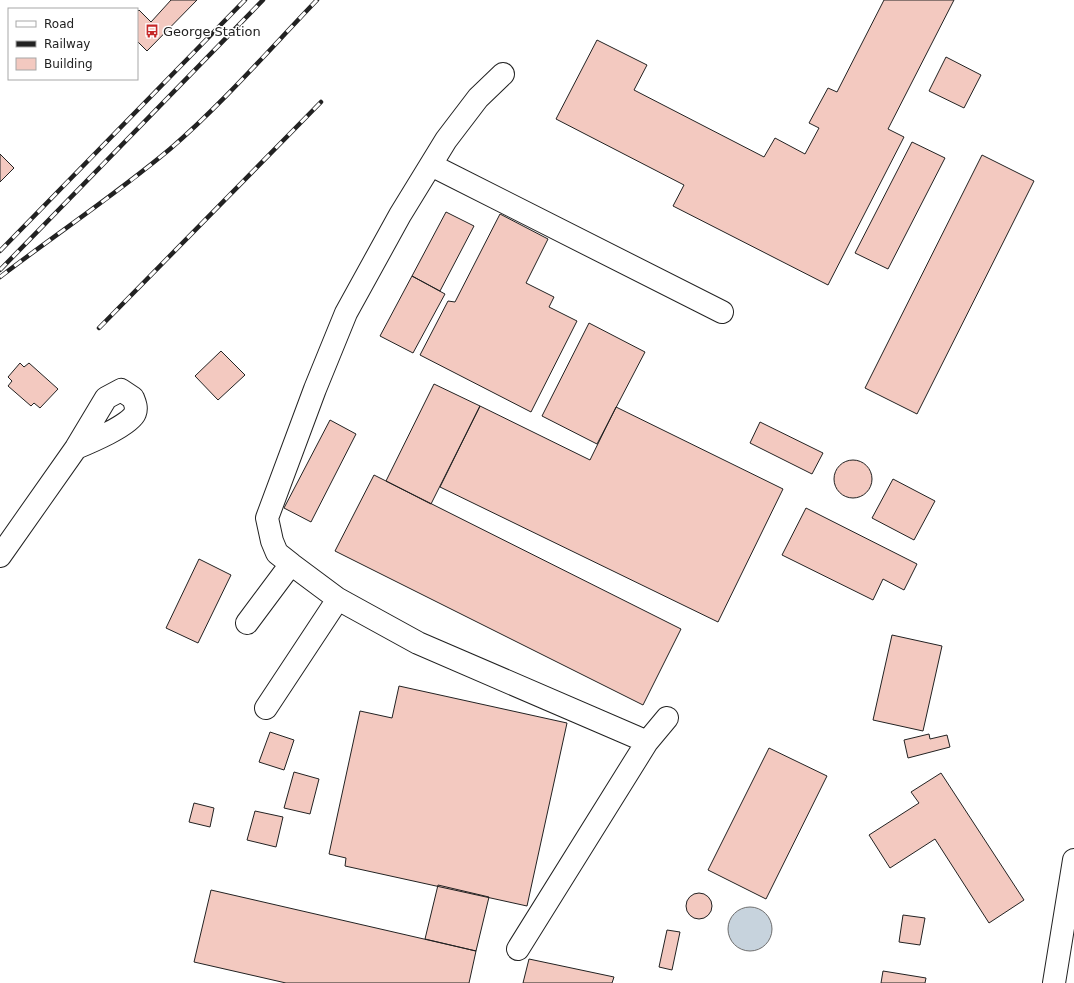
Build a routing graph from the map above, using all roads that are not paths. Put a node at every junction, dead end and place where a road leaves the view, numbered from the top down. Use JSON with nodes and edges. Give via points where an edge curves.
{"nodes":[{"id":1,"x":503,"y":74,"type":"dead end"},
{"id":2,"x":431,"y":165,"type":"junction"},
{"id":3,"x":722,"y":312,"type":"dead end"},
{"id":4,"x":76,"y":448,"type":"dead end"},
{"id":5,"x":0,"y":556,"type":"edge"},
{"id":6,"x":290,"y":564,"type":"junction"},
{"id":7,"x":338,"y":599,"type":"junction"},
{"id":8,"x":248,"y":623,"type":"dead end"},
{"id":9,"x":266,"y":708,"type":"dead end"},
{"id":10,"x":667,"y":718,"type":"dead end"},
{"id":11,"x":647,"y":742,"type":"junction"},
{"id":12,"x":1074,"y":860,"type":"edge"},
{"id":13,"x":1069,"y":922,"type":"edge"},
{"id":14,"x":518,"y":949,"type":"dead end"},
{"id":15,"x":1054,"y":983,"type":"edge"}],
"edges":[{"from":1,"to":2,"type":"street","via":[[478,98],[446,140]]},
{"from":2,"to":3,"type":"street"},
{"from":2,"to":6,"type":"street","via":[[346,313],[267,518],[277,553]]},
{"from":4,"to":5,"type":"street"},
{"from":6,"to":7,"type":"street"},
{"from":6,"to":8,"type":"street"},
{"from":7,"to":9,"type":"street"},
{"from":7,"to":11,"type":"street","via":[[418,643]]},
{"from":10,"to":11,"type":"street"},
{"from":11,"to":14,"type":"street"},
{"from":12,"to":13,"type":"street"},
{"from":13,"to":15,"type":"street"}]}
